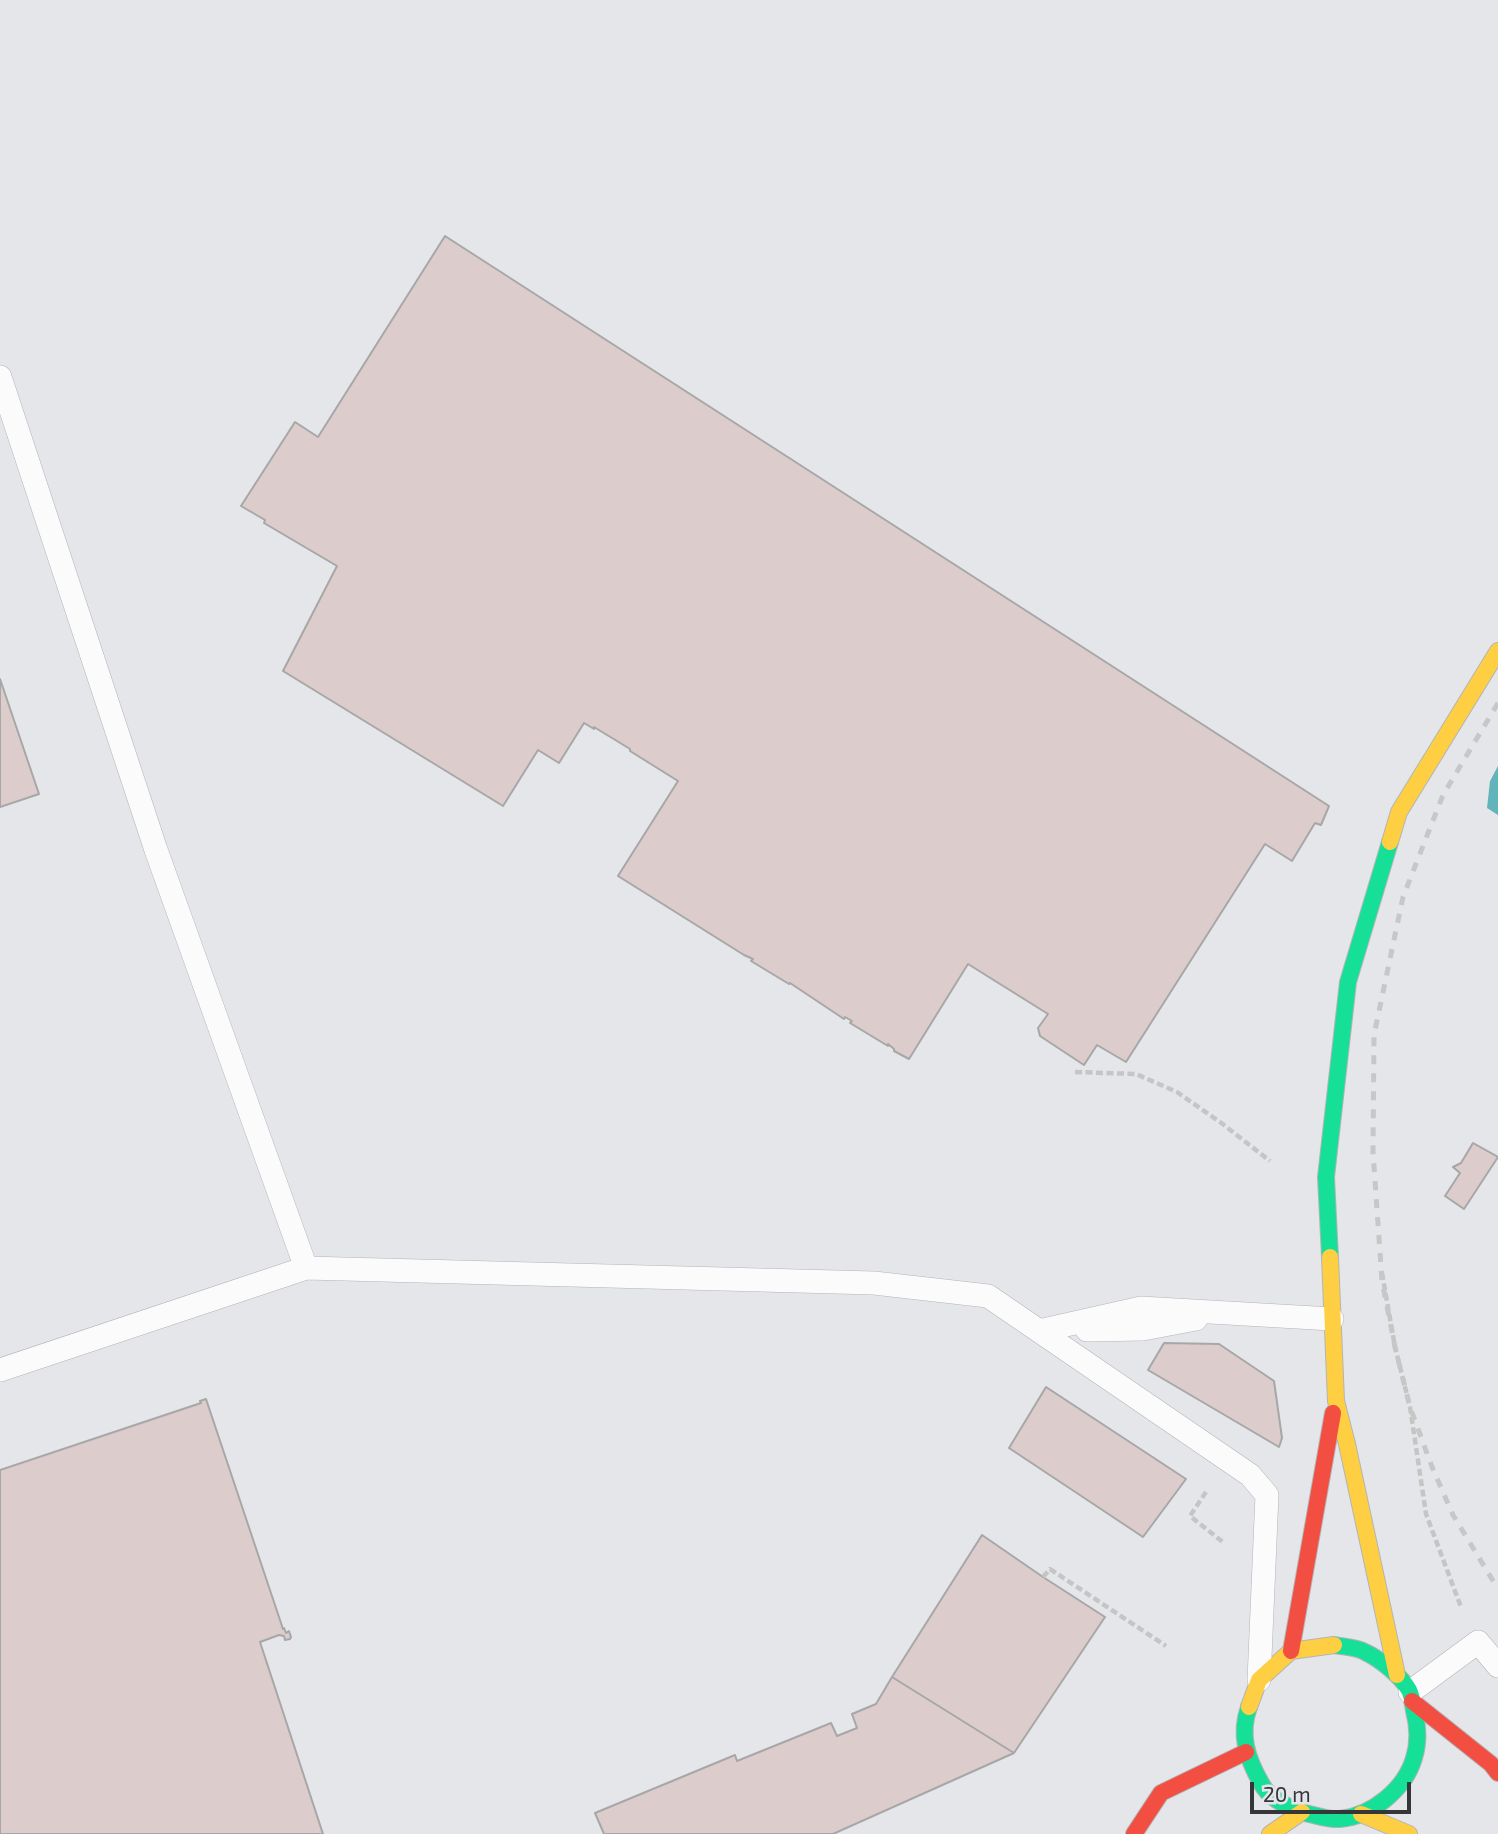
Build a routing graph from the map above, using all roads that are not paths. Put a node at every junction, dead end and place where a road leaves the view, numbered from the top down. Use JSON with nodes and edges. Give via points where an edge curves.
{"nodes":[{"id":1,"x":0,"y":377,"type":"edge"},
{"id":2,"x":1498,"y":651,"type":"edge"},
{"id":3,"x":306,"y":1268,"type":"junction"},
{"id":4,"x":1332,"y":1319,"type":"junction"},
{"id":5,"x":1039,"y":1331,"type":"junction"},
{"id":6,"x":0,"y":1370,"type":"edge"},
{"id":7,"x":1336,"y":1401,"type":"junction"},
{"id":8,"x":1291,"y":1651,"type":"junction"},
{"id":9,"x":1498,"y":1666,"type":"edge"},
{"id":10,"x":1259,"y":1680,"type":"junction"},
{"id":11,"x":1406,"y":1689,"type":"junction"},
{"id":12,"x":1246,"y":1752,"type":"junction"},
{"id":13,"x":1498,"y":1773,"type":"edge"},
{"id":14,"x":1302,"y":1812,"type":"junction"},
{"id":15,"x":1352,"y":1822,"type":"edge"},
{"id":16,"x":1134,"y":1834,"type":"edge"},
{"id":17,"x":1269,"y":1834,"type":"edge"},
{"id":18,"x":1409,"y":1834,"type":"edge"}],
"edges":[{"from":1,"to":3,"type":"lane","via":[[156,850]]},
{"from":2,"to":4,"type":"street","via":[[1399,813],[1348,982],[1326,1177]]},
{"from":3,"to":5,"type":"lane","via":[[873,1283],[988,1296]]},
{"from":3,"to":6,"type":"lane"},
{"from":4,"to":5,"type":"lane","via":[[1141,1308]]},
{"from":4,"to":7,"type":"street"},
{"from":5,"to":10,"type":"lane","via":[[1250,1475],[1268,1495]]},
{"from":7,"to":8,"type":"street"},
{"from":7,"to":11,"type":"street"},
{"from":8,"to":10,"type":"street"},
{"from":8,"to":11,"type":"street","via":[[1334,1645],[1364,1651]]},
{"from":9,"to":11,"type":"lane","via":[[1478,1642]]},
{"from":10,"to":12,"type":"street","via":[[1244,1721]]},
{"from":11,"to":13,"type":"street"},
{"from":11,"to":15,"type":"street","via":[[1418,1728],[1414,1758],[1403,1782]]},
{"from":12,"to":14,"type":"street","via":[[1262,1786],[1278,1801]]},
{"from":12,"to":16,"type":"street","via":[[1161,1793]]},
{"from":14,"to":15,"type":"street"},
{"from":14,"to":17,"type":"street"},
{"from":15,"to":18,"type":"street"}]}
